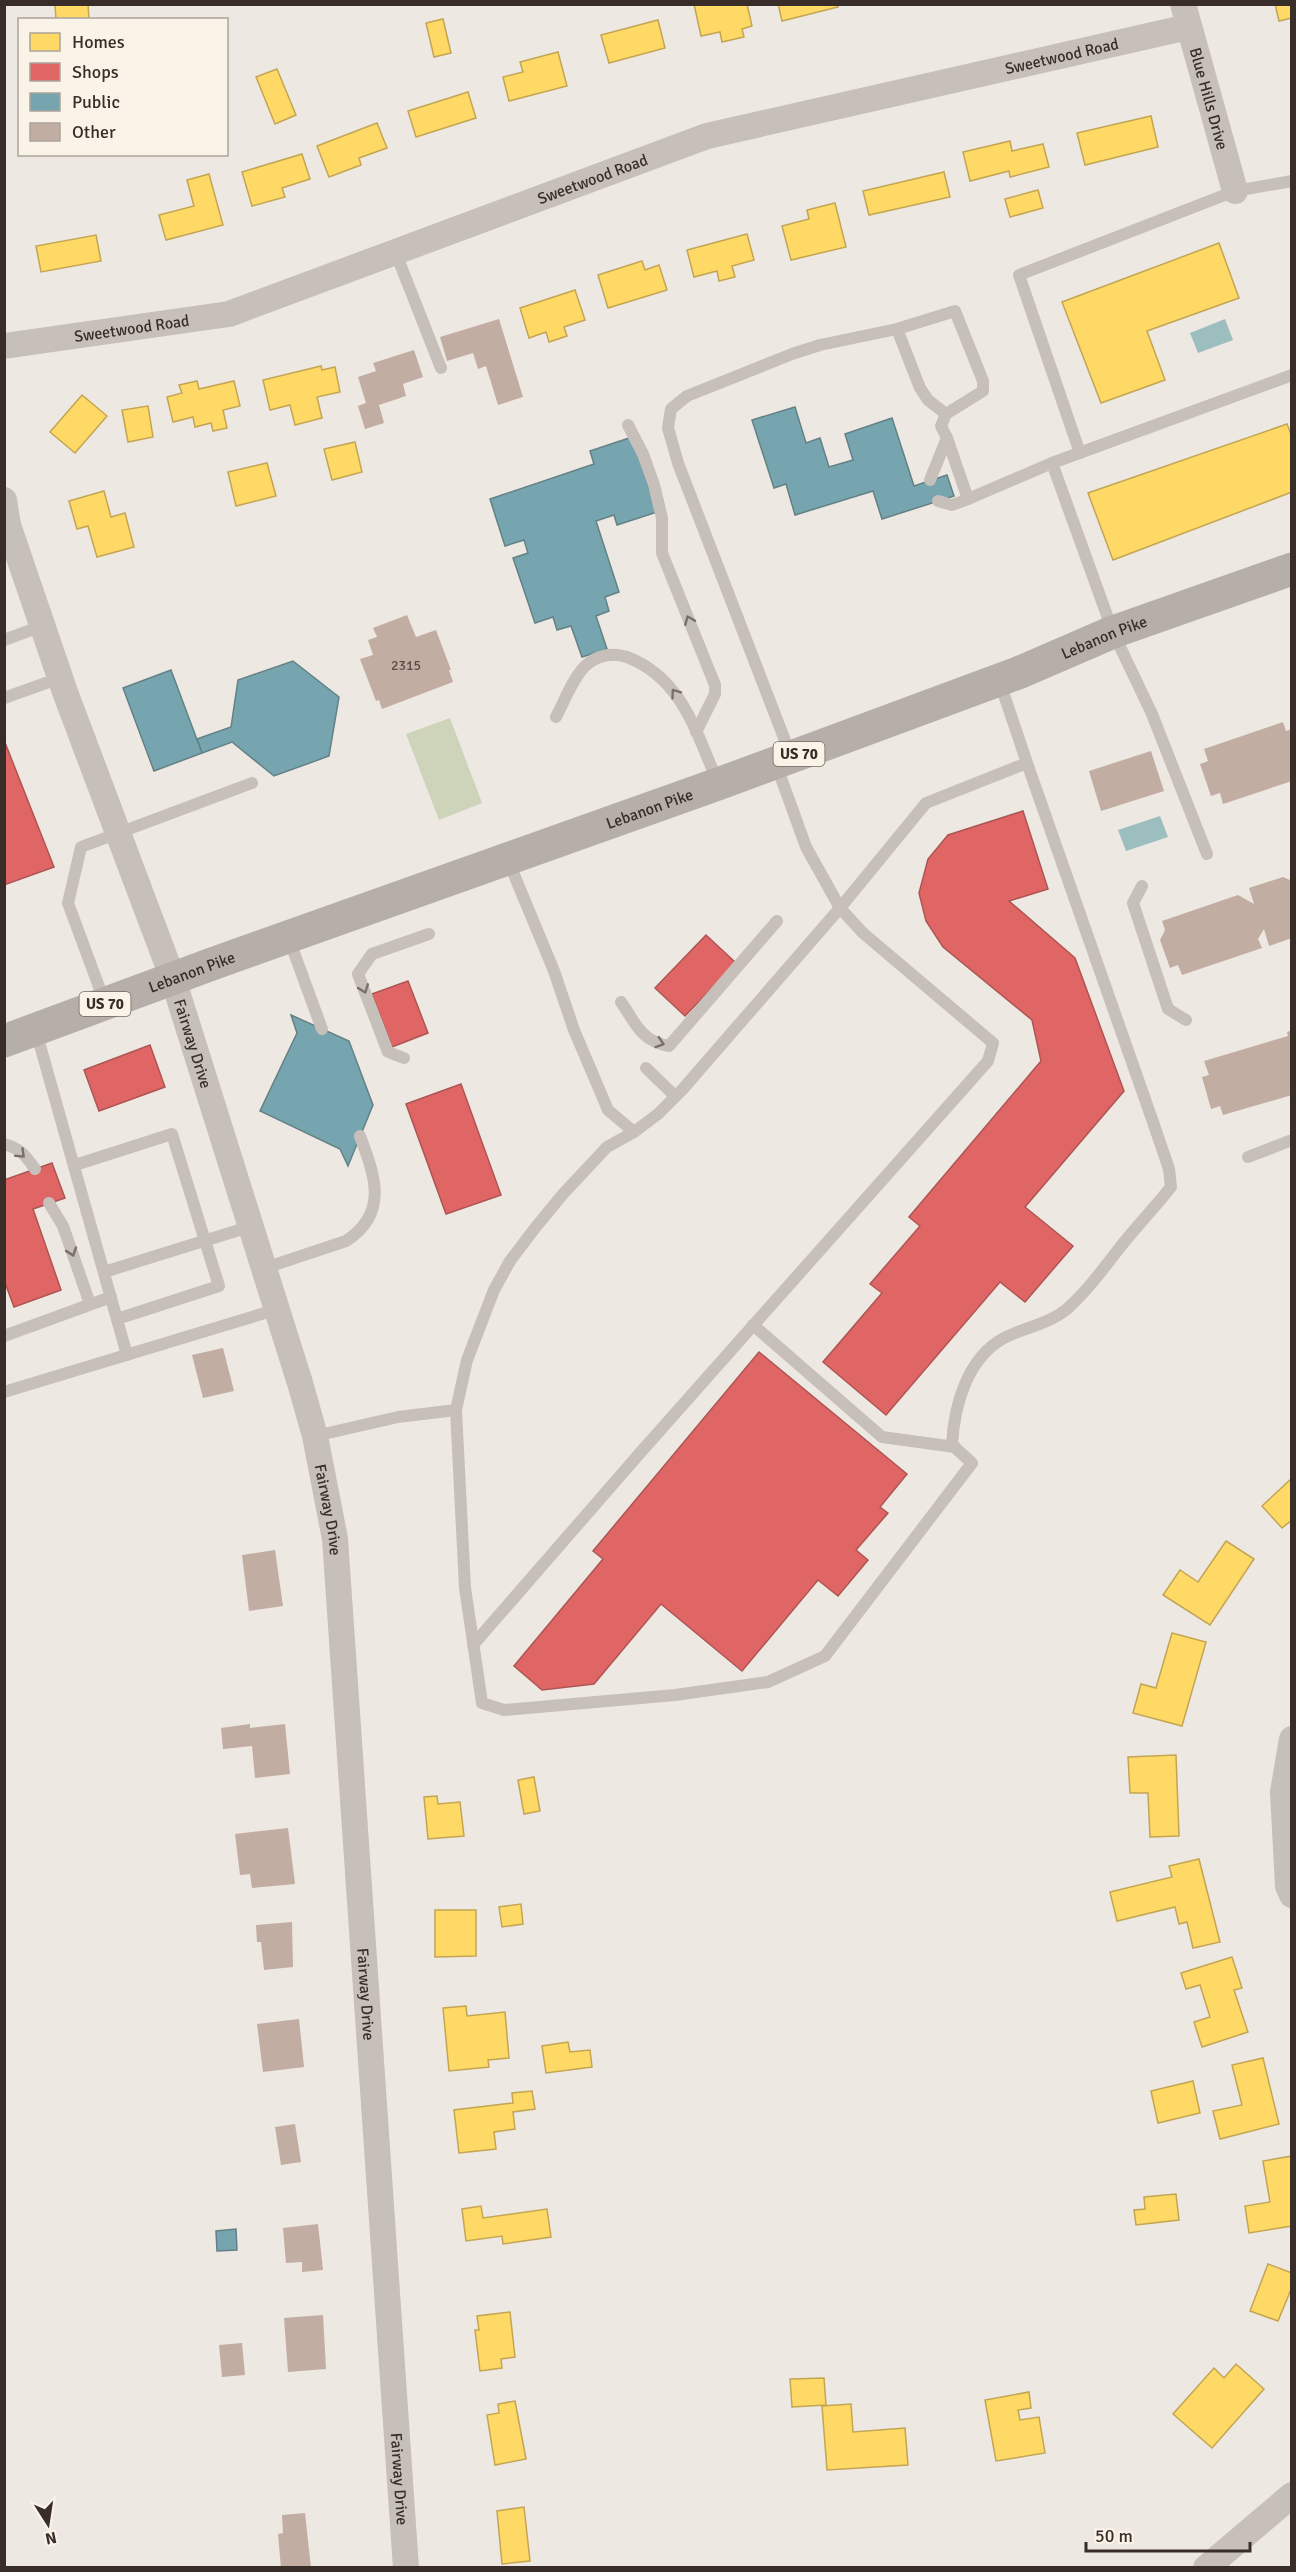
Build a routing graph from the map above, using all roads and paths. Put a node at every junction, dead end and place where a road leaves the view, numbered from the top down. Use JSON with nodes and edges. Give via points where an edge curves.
{"nodes":[{"id":1,"x":1186,"y":16,"type":"edge"},
{"id":2,"x":1292,"y":181,"type":"edge"},
{"id":3,"x":1235,"y":191,"type":"junction"},
{"id":4,"x":395,"y":251,"type":"junction"},
{"id":5,"x":897,"y":329,"type":"junction"},
{"id":6,"x":4,"y":346,"type":"edge"},
{"id":7,"x":441,"y":368,"type":"dead end"},
{"id":8,"x":1292,"y":375,"type":"edge"},
{"id":9,"x":946,"y":414,"type":"junction"},
{"id":10,"x":628,"y":425,"type":"dead end"},
{"id":11,"x":947,"y":438,"type":"junction"},
{"id":12,"x":1080,"y":453,"type":"junction"},
{"id":13,"x":1052,"y":463,"type":"junction"},
{"id":14,"x":930,"y":480,"type":"dead end"},
{"id":15,"x":4,"y":500,"type":"edge"},
{"id":16,"x":968,"y":500,"type":"junction"},
{"id":17,"x":938,"y":501,"type":"dead end"},
{"id":18,"x":1292,"y":569,"type":"edge"},
{"id":19,"x":42,"y":626,"type":"junction"},
{"id":20,"x":1113,"y":632,"type":"junction"},
{"id":21,"x":4,"y":640,"type":"edge"},
{"id":22,"x":60,"y":678,"type":"junction"},
{"id":23,"x":998,"y":679,"type":"junction"},
{"id":24,"x":4,"y":698,"type":"edge"},
{"id":25,"x":556,"y":717,"type":"dead end"},
{"id":26,"x":696,"y":732,"type":"junction"},
{"id":27,"x":783,"y":760,"type":"junction"},
{"id":28,"x":1027,"y":763,"type":"junction"},
{"id":29,"x":252,"y":783,"type":"dead end"},
{"id":30,"x":718,"y":784,"type":"junction"},
{"id":31,"x":118,"y":834,"type":"junction"},
{"id":32,"x":1207,"y":854,"type":"dead end"},
{"id":33,"x":508,"y":859,"type":"junction"},
{"id":34,"x":1142,"y":886,"type":"dead end"},
{"id":35,"x":840,"y":908,"type":"junction"},
{"id":36,"x":777,"y":921,"type":"dead end"},
{"id":37,"x":429,"y":934,"type":"dead end"},
{"id":38,"x":288,"y":938,"type":"junction"},
{"id":39,"x":173,"y":979,"type":"junction"},
{"id":40,"x":621,"y":1002,"type":"dead end"},
{"id":41,"x":105,"y":1004,"type":"junction"},
{"id":42,"x":1186,"y":1020,"type":"dead end"},
{"id":43,"x":36,"y":1029,"type":"junction"},
{"id":44,"x":322,"y":1029,"type":"dead end"},
{"id":45,"x":4,"y":1041,"type":"edge"},
{"id":46,"x":404,"y":1058,"type":"dead end"},
{"id":47,"x":646,"y":1068,"type":"dead end"},
{"id":48,"x":675,"y":1096,"type":"junction"},
{"id":49,"x":634,"y":1132,"type":"junction"},
{"id":50,"x":360,"y":1136,"type":"dead end"},
{"id":51,"x":1292,"y":1140,"type":"edge"},
{"id":52,"x":4,"y":1144,"type":"edge"},
{"id":53,"x":1248,"y":1157,"type":"dead end"},
{"id":54,"x":75,"y":1165,"type":"junction"},
{"id":55,"x":35,"y":1169,"type":"dead end"},
{"id":56,"x":49,"y":1203,"type":"dead end"},
{"id":57,"x":252,"y":1226,"type":"junction"},
{"id":58,"x":205,"y":1241,"type":"junction"},
{"id":59,"x":265,"y":1268,"type":"junction"},
{"id":60,"x":104,"y":1272,"type":"junction"},
{"id":61,"x":111,"y":1297,"type":"junction"},
{"id":62,"x":90,"y":1304,"type":"junction"},
{"id":63,"x":278,"y":1309,"type":"junction"},
{"id":64,"x":117,"y":1319,"type":"junction"},
{"id":65,"x":753,"y":1325,"type":"junction"},
{"id":66,"x":4,"y":1336,"type":"edge"},
{"id":67,"x":127,"y":1355,"type":"junction"},
{"id":68,"x":5,"y":1390,"type":"edge"},
{"id":69,"x":456,"y":1410,"type":"junction"},
{"id":70,"x":315,"y":1436,"type":"junction"},
{"id":71,"x":955,"y":1447,"type":"junction"},
{"id":72,"x":473,"y":1645,"type":"junction"},
{"id":73,"x":1292,"y":1739,"type":"edge"},
{"id":74,"x":1292,"y":1895,"type":"edge"},
{"id":75,"x":1291,"y":2497,"type":"edge"},
{"id":76,"x":406,"y":2568,"type":"edge"},
{"id":77,"x":1206,"y":2568,"type":"edge"}],
"edges":[{"from":1,"to":3,"type":"street","name":"Blue Hills Drive"},
{"from":1,"to":4,"type":"street","name":"Sweetwood Road","via":[[707,136]]},
{"from":2,"to":3,"type":"lane"},
{"from":3,"to":12,"type":"lane","via":[[1019,275]]},
{"from":4,"to":6,"type":"street","name":"Sweetwood Road","via":[[229,314]]},
{"from":4,"to":7,"type":"lane"},
{"from":5,"to":9,"type":"lane","via":[[920,388]]},
{"from":5,"to":9,"type":"lane","via":[[955,311],[983,381],[983,391]]},
{"from":5,"to":27,"type":"lane","via":[[792,354],[687,396],[671,409],[668,428],[678,463]]},
{"from":8,"to":12,"type":"lane"},
{"from":9,"to":11,"type":"lane","via":[[941,426]]},
{"from":26,"to":10,"type":"lane","one_way":true,"via":[[715,694],[715,684],[662,553],[662,518],[654,485]]},
{"from":11,"to":14,"type":"lane"},
{"from":11,"to":16,"type":"lane"},
{"from":12,"to":13,"type":"lane"},
{"from":13,"to":16,"type":"lane"},
{"from":13,"to":20,"type":"lane"},
{"from":15,"to":19,"type":"street","name":"Fairway Drive","via":[[8,525]]},
{"from":16,"to":17,"type":"lane","via":[[952,505]]},
{"from":18,"to":20,"type":"main road","name":"Lebanon Pike","number":"US 70"},
{"from":19,"to":21,"type":"lane"},
{"from":19,"to":22,"type":"street","name":"Fairway Drive"},
{"from":20,"to":23,"type":"main road","name":"Lebanon Pike","number":"US 70"},
{"from":20,"to":32,"type":"lane","via":[[1152,714]]},
{"from":22,"to":24,"type":"lane"},
{"from":22,"to":31,"type":"street","name":"Fairway Drive"},
{"from":23,"to":27,"type":"main road","name":"Lebanon Pike","number":"US 70"},
{"from":23,"to":28,"type":"lane"},
{"from":26,"to":25,"type":"lane","one_way":true,"via":[[677,694],[665,680],[645,664],[616,653],[587,664]]},
{"from":26,"to":30,"type":"lane"},
{"from":27,"to":30,"type":"main road","name":"Lebanon Pike","number":"US 70"},
{"from":27,"to":35,"type":"lane","via":[[806,847]]},
{"from":28,"to":35,"type":"lane","via":[[926,803]]},
{"from":28,"to":71,"type":"lane","via":[[1166,1160],[1171,1187],[1064,1311],[1003,1338],[974,1364],[953,1426]]},
{"from":29,"to":31,"type":"lane"},
{"from":30,"to":33,"type":"main road","name":"Lebanon Pike","number":"US 70"},
{"from":31,"to":39,"type":"street","name":"Fairway Drive"},
{"from":31,"to":41,"type":"lane","via":[[81,847],[68,903]]},
{"from":33,"to":38,"type":"main road","name":"Lebanon Pike","number":"US 70"},
{"from":33,"to":49,"type":"lane","via":[[609,1110]]},
{"from":34,"to":42,"type":"lane","via":[[1133,903],[1138,925],[1168,1010]]},
{"from":35,"to":48,"type":"lane"},
{"from":35,"to":65,"type":"lane","via":[[862,933],[993,1043],[988,1061]]},
{"from":40,"to":36,"type":"lane","one_way":true,"via":[[642,1034],[655,1044],[669,1046]]},
{"from":37,"to":46,"type":"lane","one_way":true,"via":[[372,954],[358,974],[388,1052]]},
{"from":38,"to":39,"type":"main road","name":"Lebanon Pike","number":"US 70"},
{"from":38,"to":44,"type":"lane"},
{"from":39,"to":41,"type":"main road","name":"Lebanon Pike","number":"US 70"},
{"from":39,"to":57,"type":"street","name":"Fairway Drive"},
{"from":41,"to":43,"type":"main road","name":"Lebanon Pike","number":"US 70"},
{"from":43,"to":45,"type":"main road","name":"Lebanon Pike","number":"US 70"},
{"from":43,"to":54,"type":"lane"},
{"from":47,"to":48,"type":"lane"},
{"from":48,"to":49,"type":"lane"},
{"from":49,"to":69,"type":"lane","via":[[607,1147],[562,1194],[510,1261],[494,1290],[467,1360]]},
{"from":50,"to":59,"type":"lane","via":[[376,1181],[365,1224],[346,1241]]},
{"from":51,"to":53,"type":"lane"},
{"from":52,"to":55,"type":"lane","one_way":true,"via":[[23,1153]]},
{"from":54,"to":58,"type":"lane","via":[[172,1134]]},
{"from":54,"to":60,"type":"lane"},
{"from":56,"to":62,"type":"lane","one_way":true,"via":[[63,1226]]},
{"from":57,"to":58,"type":"lane"},
{"from":57,"to":59,"type":"street","name":"Fairway Drive"},
{"from":58,"to":60,"type":"lane"},
{"from":58,"to":64,"type":"lane","via":[[219,1286]]},
{"from":59,"to":63,"type":"street","name":"Fairway Drive"},
{"from":60,"to":61,"type":"lane"},
{"from":61,"to":62,"type":"lane"},
{"from":61,"to":64,"type":"lane"},
{"from":62,"to":66,"type":"lane"},
{"from":63,"to":67,"type":"lane"},
{"from":63,"to":70,"type":"street","name":"Fairway Drive"},
{"from":64,"to":67,"type":"lane"},
{"from":65,"to":71,"type":"lane","via":[[882,1437]]},
{"from":65,"to":72,"type":"lane"},
{"from":67,"to":68,"type":"lane"},
{"from":69,"to":70,"type":"lane","via":[[398,1417]]},
{"from":69,"to":72,"type":"lane","via":[[465,1588]]},
{"from":70,"to":76,"type":"street","name":"Fairway Drive","via":[[335,1539]]},
{"from":71,"to":72,"type":"lane","via":[[972,1463],[825,1656],[768,1682],[675,1695],[504,1710],[482,1703]]},
{"from":73,"to":74,"type":"street","via":[[1283,1792],[1288,1886]]},
{"from":75,"to":77,"type":"street"}]}
